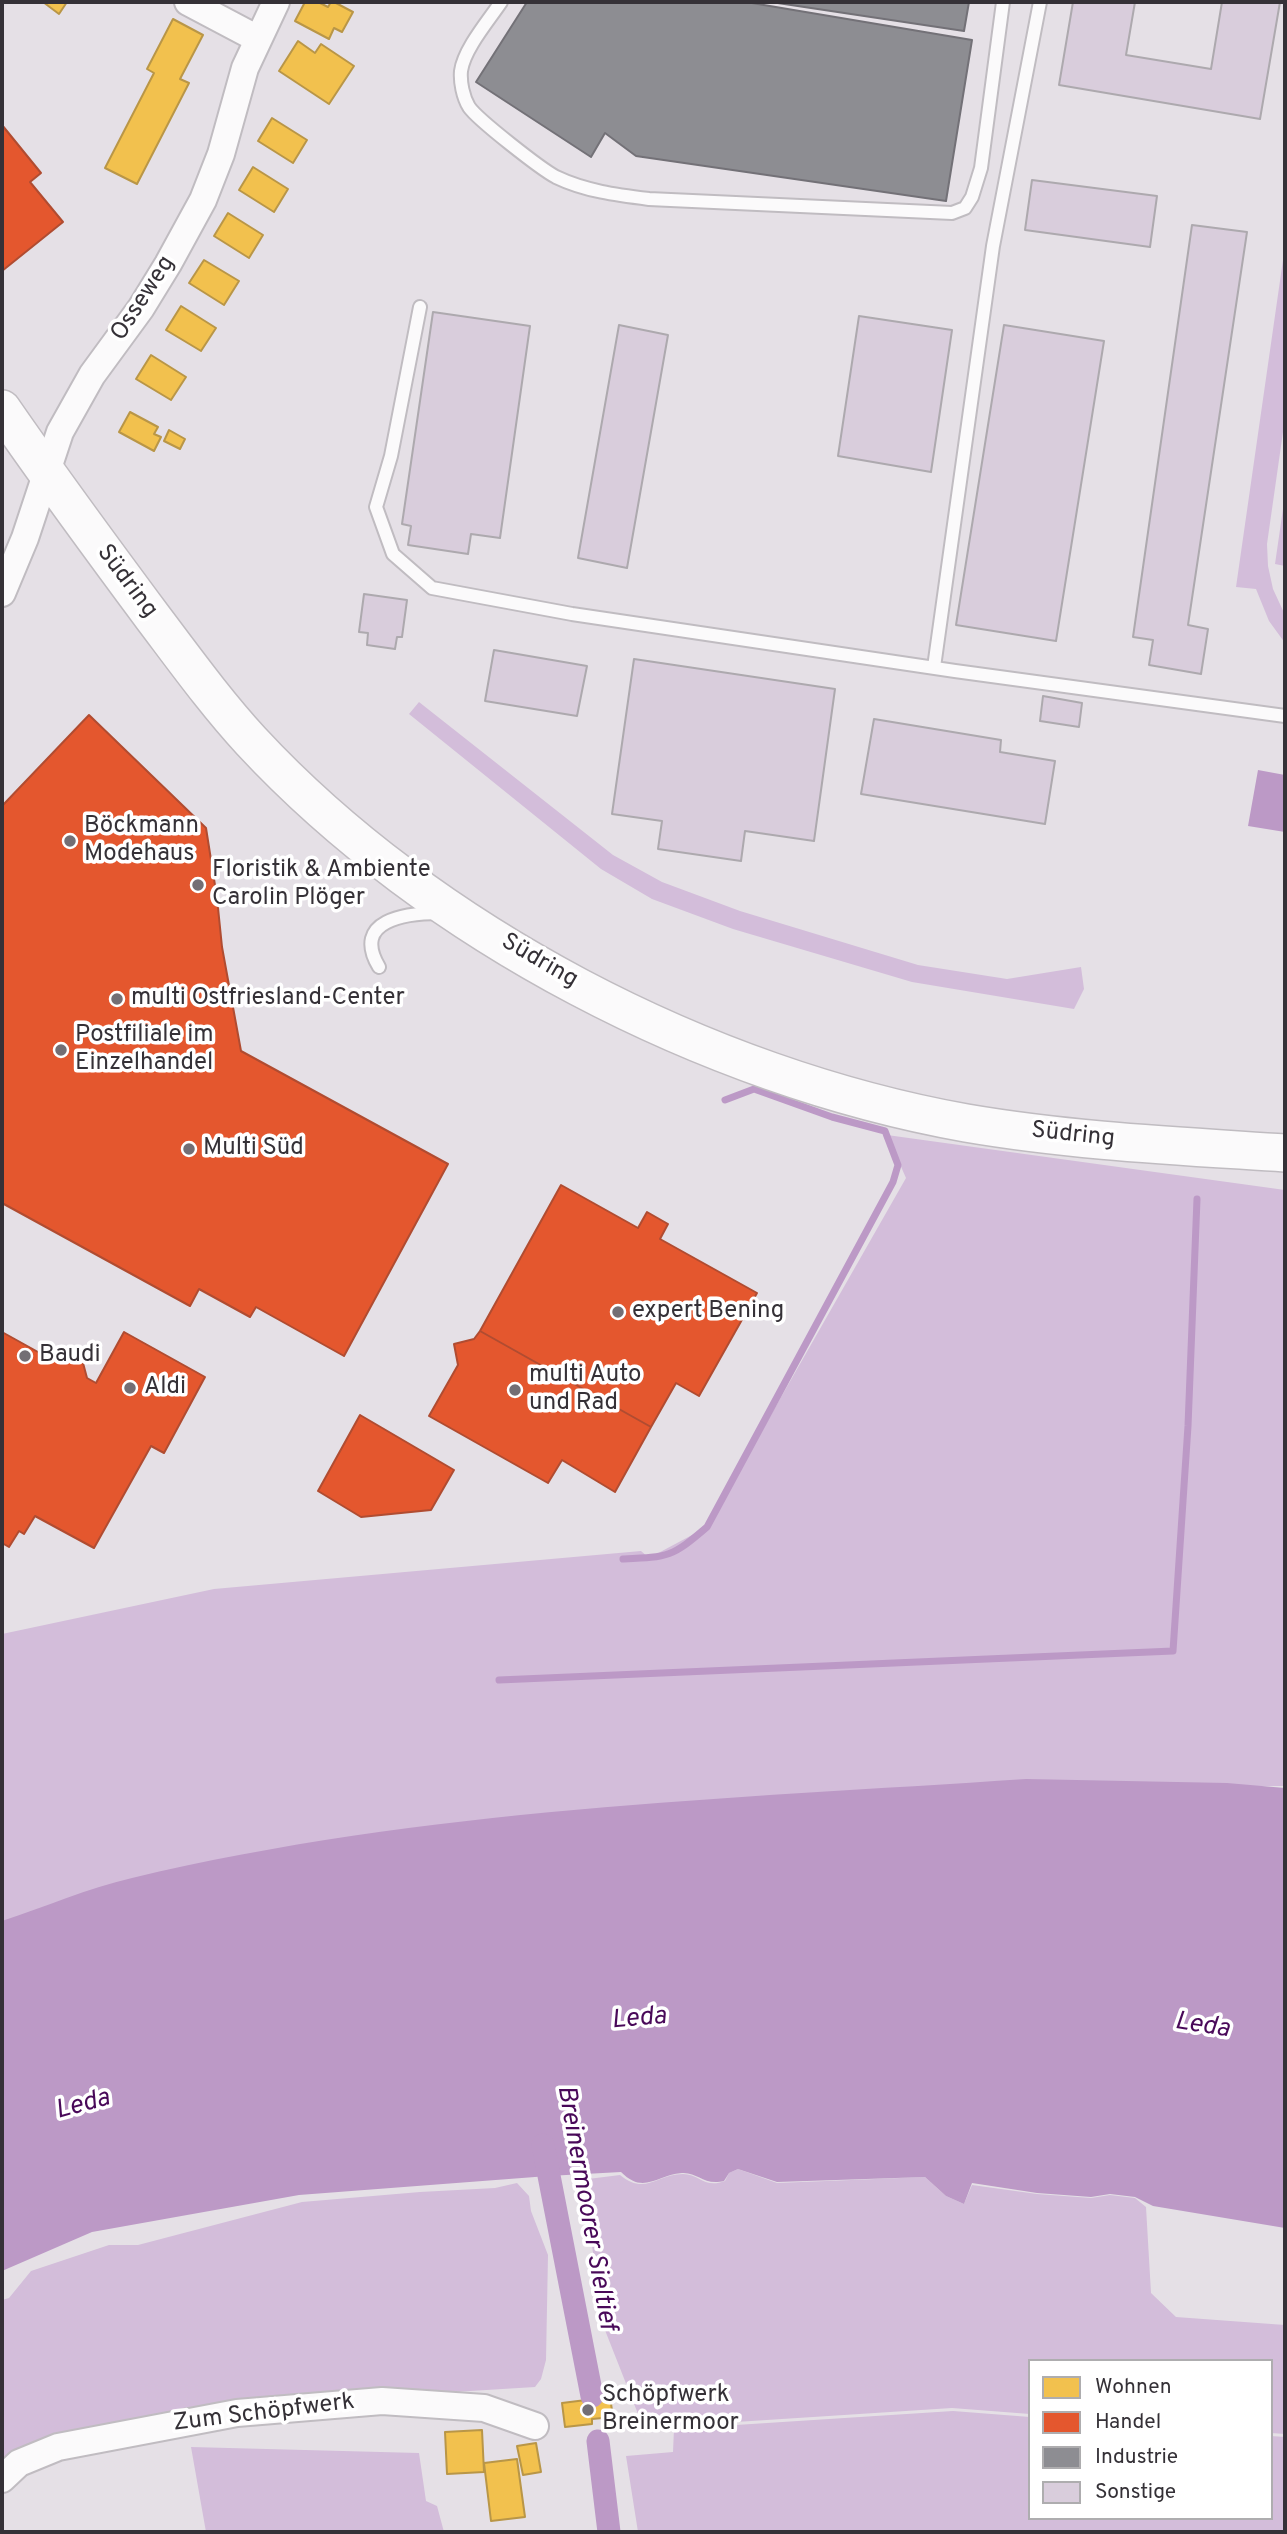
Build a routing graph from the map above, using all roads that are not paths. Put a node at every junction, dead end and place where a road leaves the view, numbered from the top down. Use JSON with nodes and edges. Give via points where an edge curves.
{"nodes":[{"id":1,"x":188,"y":2,"type":"edge"},
{"id":2,"x":276,"y":2,"type":"edge"},
{"id":3,"x":501,"y":2,"type":"edge"},
{"id":4,"x":1003,"y":2,"type":"edge"},
{"id":5,"x":1040,"y":2,"type":"edge"},
{"id":6,"x":258,"y":39,"type":"junction"},
{"id":7,"x":420,"y":307,"type":"dead end"},
{"id":8,"x":2,"y":409,"type":"edge"},
{"id":9,"x":46,"y":472,"type":"junction"},
{"id":10,"x":2,"y":593,"type":"edge"},
{"id":11,"x":934,"y":667,"type":"junction"},
{"id":12,"x":1285,"y":716,"type":"edge"},
{"id":13,"x":456,"y":913,"type":"junction"},
{"id":14,"x":379,"y":967,"type":"dead end"},
{"id":15,"x":1285,"y":1153,"type":"edge"},
{"id":16,"x":535,"y":2426,"type":"dead end"},
{"id":17,"x":2,"y":2479,"type":"edge"}],
"edges":[{"from":1,"to":6,"type":"street"},
{"from":2,"to":6,"type":"street","name":"Osseweg"},
{"from":3,"to":4,"type":"lane","via":[[467,53],[461,87],[469,107],[555,177],[601,193],[649,199],[952,213],[965,208],[981,168]]},
{"from":5,"to":11,"type":"lane","via":[[993,246]]},
{"from":6,"to":9,"type":"street","name":"Osseweg","via":[[203,200],[147,298],[86,386],[60,432]]},
{"from":7,"to":11,"type":"lane","via":[[391,456],[376,507],[393,554],[432,588],[572,614]]},
{"from":8,"to":9,"type":"main road","name":"Südring"},
{"from":9,"to":10,"type":"street","name":"Osseweg"},
{"from":9,"to":13,"type":"main road","name":"Südring","via":[[192,671],[251,741],[376,856]]},
{"from":11,"to":12,"type":"lane"},
{"from":13,"to":14,"type":"lane","via":[[401,916],[378,928],[371,947]]},
{"from":13,"to":15,"type":"main road","name":"Südring","via":[[533,961],[690,1040],[857,1097],[964,1122],[1050,1135]]},
{"from":16,"to":17,"type":"street","name":"Zum Schöpfwerk","via":[[484,2408],[382,2401],[237,2413],[58,2447],[19,2463]]}]}
